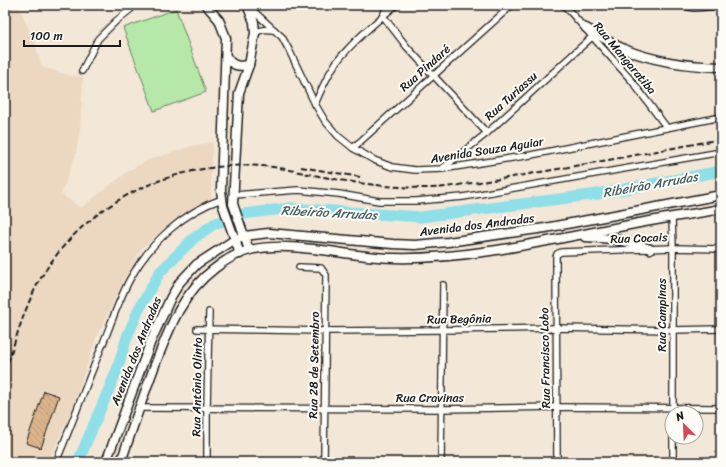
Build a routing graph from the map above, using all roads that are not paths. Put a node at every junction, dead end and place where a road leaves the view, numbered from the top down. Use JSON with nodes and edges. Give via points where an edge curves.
{"nodes":[{"id":1,"x":134,"y":5,"type":"edge"},
{"id":2,"x":206,"y":5,"type":"edge"},
{"id":3,"x":248,"y":5,"type":"edge"},
{"id":4,"x":387,"y":5,"type":"edge"},
{"id":5,"x":396,"y":5,"type":"edge"},
{"id":6,"x":512,"y":5,"type":"edge"},
{"id":7,"x":564,"y":5,"type":"edge"},
{"id":8,"x":680,"y":5,"type":"edge"},
{"id":9,"x":721,"y":6,"type":"edge"},
{"id":10,"x":383,"y":16,"type":"junction"},
{"id":11,"x":586,"y":28,"type":"junction"},
{"id":12,"x":274,"y":30,"type":"junction"},
{"id":13,"x":255,"y":33,"type":"junction"},
{"id":14,"x":593,"y":36,"type":"junction"},
{"id":15,"x":226,"y":56,"type":"junction"},
{"id":16,"x":249,"y":64,"type":"junction"},
{"id":17,"x":721,"y":67,"type":"edge"},
{"id":18,"x":82,"y":72,"type":"dead end"},
{"id":19,"x":433,"y":76,"type":"junction"},
{"id":20,"x":315,"y":104,"type":"junction"},
{"id":21,"x":721,"y":117,"type":"edge"},
{"id":22,"x":666,"y":128,"type":"junction"},
{"id":23,"x":487,"y":133,"type":"junction"},
{"id":24,"x":353,"y":148,"type":"junction"},
{"id":25,"x":721,"y":152,"type":"edge"},
{"id":26,"x":442,"y":169,"type":"junction"},
{"id":27,"x":234,"y":195,"type":"junction"},
{"id":28,"x":721,"y":195,"type":"edge"},
{"id":29,"x":223,"y":202,"type":"junction"},
{"id":30,"x":721,"y":209,"type":"edge"},
{"id":31,"x":672,"y":218,"type":"junction"},
{"id":32,"x":243,"y":233,"type":"junction"},
{"id":33,"x":572,"y":236,"type":"junction"},
{"id":34,"x":233,"y":237,"type":"junction"},
{"id":35,"x":673,"y":248,"type":"junction"},
{"id":36,"x":650,"y":249,"type":"junction"},
{"id":37,"x":721,"y":249,"type":"edge"},
{"id":38,"x":249,"y":250,"type":"junction"},
{"id":39,"x":240,"y":254,"type":"junction"},
{"id":40,"x":557,"y":254,"type":"joint"},
{"id":41,"x":299,"y":267,"type":"dead end"},
{"id":42,"x":443,"y":285,"type":"dead end"},
{"id":43,"x":209,"y":312,"type":"dead end"},
{"id":44,"x":556,"y":328,"type":"junction"},
{"id":45,"x":197,"y":329,"type":"dead end"},
{"id":46,"x":209,"y":329,"type":"junction"},
{"id":47,"x":721,"y":329,"type":"edge"},
{"id":48,"x":443,"y":330,"type":"junction"},
{"id":49,"x":672,"y":330,"type":"junction"},
{"id":50,"x":326,"y":331,"type":"junction"},
{"id":51,"x":673,"y":405,"type":"edge"},
{"id":52,"x":557,"y":407,"type":"junction"},
{"id":53,"x":138,"y":408,"type":"junction"},
{"id":54,"x":721,"y":408,"type":"edge"},
{"id":55,"x":206,"y":409,"type":"junction"},
{"id":56,"x":325,"y":409,"type":"junction"},
{"id":57,"x":442,"y":409,"type":"junction"},
{"id":58,"x":704,"y":409,"type":"edge"},
{"id":59,"x":664,"y":410,"type":"edge"},
{"id":60,"x":673,"y":445,"type":"edge"},
{"id":61,"x":56,"y":462,"type":"edge"},
{"id":62,"x":106,"y":462,"type":"edge"},
{"id":63,"x":121,"y":462,"type":"edge"},
{"id":64,"x":207,"y":462,"type":"edge"},
{"id":65,"x":324,"y":462,"type":"edge"},
{"id":66,"x":441,"y":462,"type":"edge"},
{"id":67,"x":557,"y":462,"type":"edge"},
{"id":68,"x":673,"y":462,"type":"edge"}],
"edges":[{"from":1,"to":18,"type":"street","via":[[98,39]]},
{"from":2,"to":15,"type":"main road","via":[[222,27],[226,38]]},
{"from":3,"to":12,"type":"street","name":"Avenida Souza Aguiar"},
{"from":3,"to":13,"type":"main road"},
{"from":4,"to":10,"type":"street"},
{"from":5,"to":10,"type":"street"},
{"from":6,"to":19,"type":"street","name":"Rua Pindaré"},
{"from":7,"to":11,"type":"street","name":"Rua Mangaratiba"},
{"from":8,"to":9,"type":"street","via":[[694,8]]},
{"from":10,"to":19,"type":"street"},
{"from":10,"to":20,"type":"street","via":[[345,52],[327,78]]},
{"from":11,"to":14,"type":"street","name":"Rua Mangaratiba"},
{"from":11,"to":17,"type":"main road","via":[[624,49],[653,59],[688,66]]},
{"from":12,"to":13,"type":"street","via":[[265,29]]},
{"from":12,"to":20,"type":"street","name":"Avenida Souza Aguiar","via":[[282,37]]},
{"from":13,"to":16,"type":"main road"},
{"from":14,"to":22,"type":"street","name":"Rua Mangaratiba","via":[[632,80]]},
{"from":14,"to":23,"type":"street","name":"Rua Turiassu"},
{"from":15,"to":16,"type":"main road","via":[[236,66]]},
{"from":15,"to":29,"type":"main road"},
{"from":16,"to":27,"type":"main road","via":[[238,102]]},
{"from":19,"to":23,"type":"street"},
{"from":19,"to":24,"type":"street","name":"Rua Pindaré"},
{"from":20,"to":24,"type":"street","name":"Avenida Souza Aguiar","via":[[325,121]]},
{"from":21,"to":22,"type":"street","name":"Avenida Souza Aguiar"},
{"from":22,"to":26,"type":"street","name":"Avenida Souza Aguiar","via":[[531,155]]},
{"from":23,"to":26,"type":"street","name":"Rua Turiassu"},
{"from":24,"to":26,"type":"street","name":"Avenida Souza Aguiar","via":[[392,167],[415,170]]},
{"from":25,"to":27,"type":"street","via":[[463,197],[416,201],[379,200],[298,190]]},
{"from":27,"to":32,"type":"main road","via":[[233,204]]},
{"from":28,"to":32,"type":"main road","name":"Avenida dos Andradas","via":[[545,228],[415,245]]},
{"from":29,"to":34,"type":"main road"},
{"from":29,"to":61,"type":"street","via":[[193,212],[176,225],[150,250],[135,270]]},
{"from":30,"to":31,"type":"main road","name":"Avenida dos Andradas"},
{"from":31,"to":33,"type":"main road","name":"Avenida dos Andradas"},
{"from":31,"to":35,"type":"street","name":"Rua Campinas"},
{"from":32,"to":34,"type":"main road","name":"Avenida dos Andradas"},
{"from":32,"to":38,"type":"main road"},
{"from":33,"to":36,"type":"main road","via":[[630,241]]},
{"from":33,"to":38,"type":"main road","name":"Avenida dos Andradas","via":[[449,256],[414,258],[374,257],[285,247]]},
{"from":34,"to":39,"type":"main road"},
{"from":34,"to":62,"type":"main road","name":"Avenida dos Andradas","via":[[197,264],[180,282],[171,297],[151,342]]},
{"from":35,"to":36,"type":"street","name":"Rua Cocais"},
{"from":35,"to":37,"type":"street","name":"Rua Cocais"},
{"from":35,"to":49,"type":"street","name":"Rua Campinas"},
{"from":36,"to":40,"type":"street","name":"Rua Cocais"},
{"from":38,"to":39,"type":"main road","name":"Avenida dos Andradas"},
{"from":39,"to":53,"type":"main road","name":"Avenida dos Andradas","via":[[215,268],[190,292],[169,329]]},
{"from":40,"to":44,"type":"street","name":"Rua Francisco Lobo"},
{"from":41,"to":50,"type":"street","name":"Rua 28 de Setembro","via":[[318,267],[326,275]]},
{"from":42,"to":48,"type":"street"},
{"from":43,"to":46,"type":"street","name":"Rua Antônio Olinto"},
{"from":44,"to":48,"type":"street","name":"Rua Begônia"},
{"from":44,"to":49,"type":"street","name":"Rua Begônia"},
{"from":44,"to":52,"type":"street","name":"Rua Francisco Lobo"},
{"from":45,"to":46,"type":"street","name":"Rua Begônia"},
{"from":46,"to":50,"type":"street","name":"Rua Begônia"},
{"from":46,"to":55,"type":"street","name":"Rua Antônio Olinto"},
{"from":47,"to":49,"type":"street","name":"Rua Begônia"},
{"from":48,"to":50,"type":"street","name":"Rua Begônia"},
{"from":48,"to":57,"type":"street"},
{"from":49,"to":51,"type":"street","name":"Rua Campinas"},
{"from":50,"to":56,"type":"street","name":"Rua 28 de Setembro"},
{"from":52,"to":57,"type":"street","name":"Rua Cravinas"},
{"from":52,"to":59,"type":"street","name":"Rua Cravinas"},
{"from":52,"to":67,"type":"street","name":"Rua Francisco Lobo"},
{"from":53,"to":55,"type":"street","name":"Rua Cravinas"},
{"from":53,"to":63,"type":"main road","name":"Avenida dos Andradas"},
{"from":54,"to":58,"type":"street","name":"Rua Cravinas"},
{"from":55,"to":56,"type":"street","name":"Rua Cravinas"},
{"from":55,"to":64,"type":"street","name":"Rua Antônio Olinto"},
{"from":56,"to":57,"type":"street","name":"Rua Cravinas"},
{"from":56,"to":65,"type":"street","name":"Rua 28 de Setembro"},
{"from":57,"to":66,"type":"street"},
{"from":60,"to":68,"type":"street"}]}
